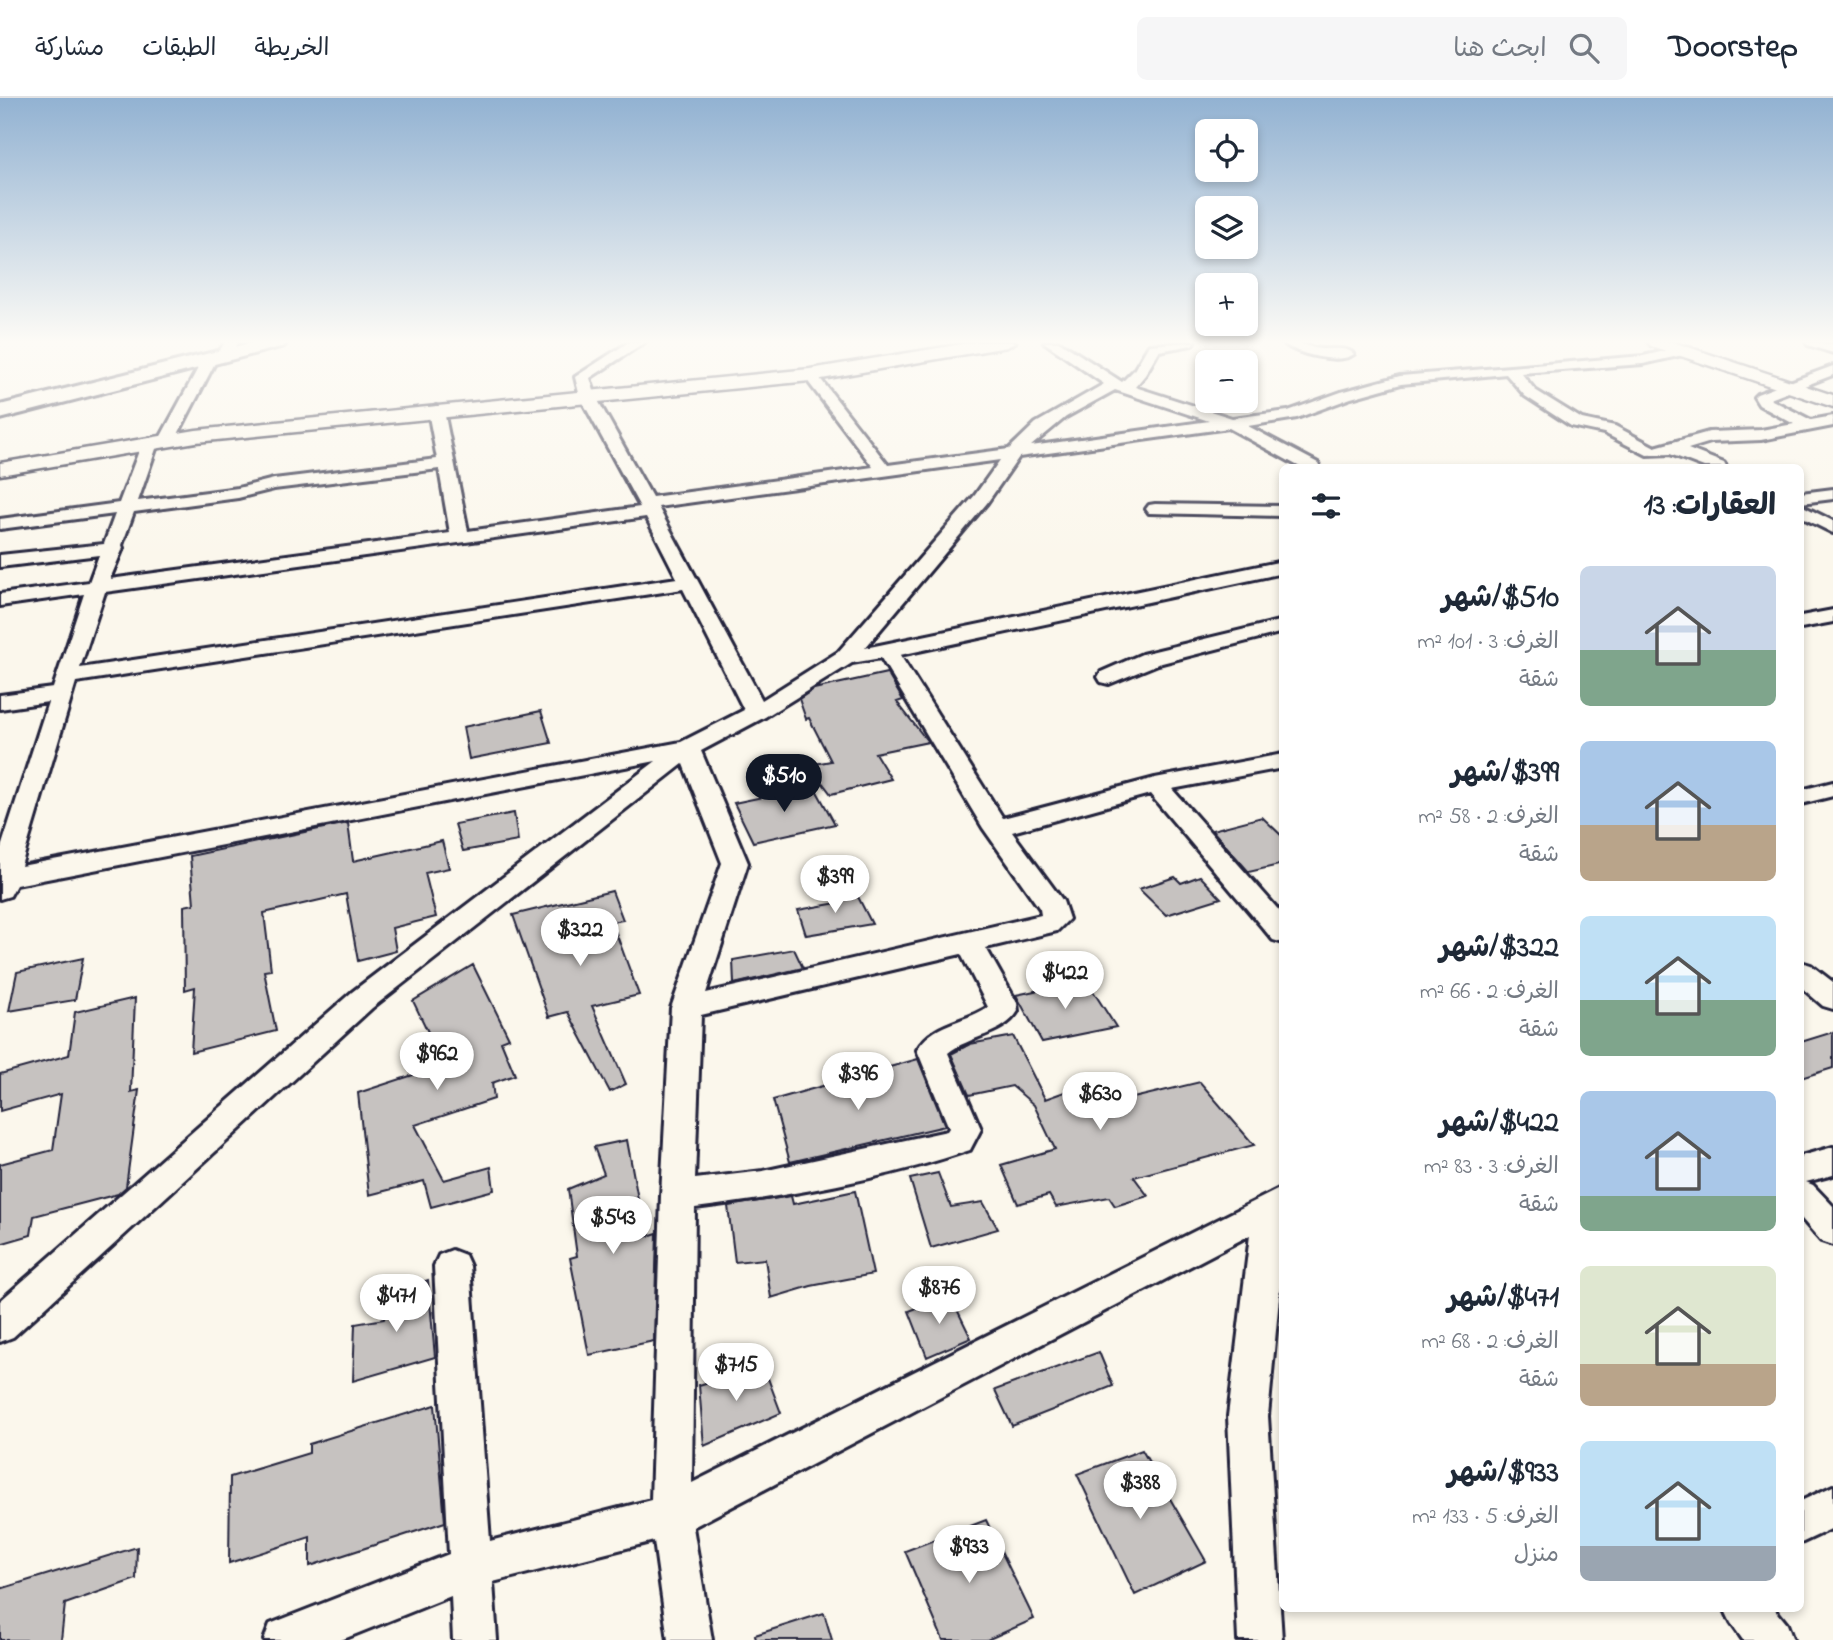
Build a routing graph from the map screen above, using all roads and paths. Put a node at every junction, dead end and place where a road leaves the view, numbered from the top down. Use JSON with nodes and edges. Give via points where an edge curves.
{"nodes":[{"id":1,"x":180,"y":414,"type":"edge"},
{"id":2,"x":410,"y":414,"type":"edge"},
{"id":3,"x":437,"y":414,"type":"edge"},
{"id":4,"x":597,"y":414,"type":"edge"},
{"id":5,"x":840,"y":414,"type":"edge"},
{"id":6,"x":1065,"y":414,"type":"edge"},
{"id":7,"x":1204,"y":414,"type":"edge"},
{"id":8,"x":1294,"y":414,"type":"edge"},
{"id":9,"x":1563,"y":414,"type":"edge"},
{"id":10,"x":1787,"y":414,"type":"edge"},
{"id":11,"x":1833,"y":421,"type":"edge"},
{"id":12,"x":1231,"y":423,"type":"junction"},
{"id":13,"x":1808,"y":425,"type":"junction"},
{"id":14,"x":159,"y":442,"type":"junction"},
{"id":15,"x":1672,"y":449,"type":"junction"},
{"id":16,"x":1012,"y":455,"type":"junction"},
{"id":17,"x":446,"y":463,"type":"junction"},
{"id":18,"x":1306,"y":464,"type":"edge"},
{"id":19,"x":1710,"y":464,"type":"edge"},
{"id":20,"x":0,"y":469,"type":"edge"},
{"id":21,"x":885,"y":472,"type":"junction"},
{"id":22,"x":1833,"y":494,"type":"edge"},
{"id":23,"x":1804,"y":498,"type":"edge"},
{"id":24,"x":128,"y":507,"type":"junction"},
{"id":25,"x":649,"y":507,"type":"junction"},
{"id":26,"x":1155,"y":509,"type":"dead end"},
{"id":27,"x":1279,"y":511,"type":"edge"},
{"id":28,"x":1804,"y":512,"type":"edge"},
{"id":29,"x":0,"y":524,"type":"edge"},
{"id":30,"x":1833,"y":528,"type":"edge"},
{"id":31,"x":460,"y":537,"type":"junction"},
{"id":32,"x":114,"y":548,"type":"junction"},
{"id":33,"x":0,"y":561,"type":"edge"},
{"id":34,"x":1279,"y":568,"type":"edge"},
{"id":35,"x":689,"y":582,"type":"junction"},
{"id":36,"x":98,"y":587,"type":"junction"},
{"id":37,"x":0,"y":600,"type":"edge"},
{"id":38,"x":1833,"y":616,"type":"edge"},
{"id":39,"x":1804,"y":621,"type":"edge"},
{"id":40,"x":1279,"y":627,"type":"edge"},
{"id":41,"x":887,"y":651,"type":"junction"},
{"id":42,"x":846,"y":657,"type":"junction"},
{"id":43,"x":1109,"y":677,"type":"dead end"},
{"id":44,"x":64,"y":685,"type":"junction"},
{"id":45,"x":0,"y":702,"type":"edge"},
{"id":46,"x":757,"y":712,"type":"junction"},
{"id":47,"x":688,"y":748,"type":"junction"},
{"id":48,"x":1279,"y":762,"type":"edge"},
{"id":49,"x":1155,"y":785,"type":"junction"},
{"id":50,"x":1833,"y":789,"type":"edge"},
{"id":51,"x":1804,"y":796,"type":"edge"},
{"id":52,"x":996,"y":828,"type":"junction"},
{"id":53,"x":2,"y":883,"type":"edge"},
{"id":54,"x":1279,"y":928,"type":"edge"},
{"id":55,"x":970,"y":943,"type":"junction"},
{"id":56,"x":1804,"y":974,"type":"edge"},
{"id":57,"x":1833,"y":998,"type":"edge"},
{"id":58,"x":687,"y":1008,"type":"junction"},
{"id":59,"x":1833,"y":1161,"type":"edge"},
{"id":60,"x":1804,"y":1169,"type":"edge"},
{"id":61,"x":678,"y":1196,"type":"junction"},
{"id":62,"x":1804,"y":1198,"type":"edge"},
{"id":63,"x":1277,"y":1205,"type":"edge"},
{"id":64,"x":1833,"y":1230,"type":"edge"},
{"id":65,"x":452,"y":1266,"type":"dead end"},
{"id":66,"x":0,"y":1325,"type":"edge"},
{"id":67,"x":1833,"y":1507,"type":"edge"},
{"id":68,"x":671,"y":1516,"type":"junction"},
{"id":69,"x":1804,"y":1521,"type":"edge"},
{"id":70,"x":470,"y":1567,"type":"junction"},
{"id":71,"x":1749,"y":1612,"type":"edge"},
{"id":72,"x":286,"y":1640,"type":"edge"},
{"id":73,"x":475,"y":1640,"type":"edge"},
{"id":74,"x":690,"y":1640,"type":"edge"},
{"id":75,"x":1260,"y":1640,"type":"edge"},
{"id":76,"x":1771,"y":1640,"type":"edge"}],
"edges":[{"from":1,"to":14,"type":"street"},
{"from":2,"to":14,"type":"street"},
{"from":3,"to":17,"type":"street"},
{"from":4,"to":25,"type":"street"},
{"from":5,"to":21,"type":"street"},
{"from":6,"to":16,"type":"street","via":[[1042,426]]},
{"from":7,"to":12,"type":"street"},
{"from":8,"to":12,"type":"street"},
{"from":9,"to":15,"type":"street","via":[[1577,423],[1609,429],[1649,451]]},
{"from":10,"to":13,"type":"street"},
{"from":11,"to":13,"type":"street"},
{"from":12,"to":16,"type":"street"},
{"from":12,"to":18,"type":"street"},
{"from":13,"to":15,"type":"street","via":[[1761,435],[1709,437]]},
{"from":14,"to":20,"type":"street"},
{"from":14,"to":24,"type":"street"},
{"from":15,"to":19,"type":"street"},
{"from":16,"to":21,"type":"street"},
{"from":16,"to":42,"type":"street","via":[[981,499]]},
{"from":17,"to":24,"type":"street"},
{"from":17,"to":31,"type":"street"},
{"from":21,"to":25,"type":"street"},
{"from":22,"to":23,"type":"street"},
{"from":24,"to":29,"type":"street"},
{"from":24,"to":32,"type":"street"},
{"from":25,"to":31,"type":"street"},
{"from":25,"to":35,"type":"street"},
{"from":26,"to":27,"type":"street"},
{"from":28,"to":30,"type":"street"},
{"from":31,"to":36,"type":"street"},
{"from":32,"to":33,"type":"street"},
{"from":32,"to":36,"type":"street"},
{"from":34,"to":41,"type":"street"},
{"from":35,"to":44,"type":"street"},
{"from":35,"to":46,"type":"street"},
{"from":36,"to":37,"type":"street"},
{"from":36,"to":44,"type":"street"},
{"from":38,"to":39,"type":"street"},
{"from":40,"to":43,"type":"street","via":[[1150,659]]},
{"from":41,"to":42,"type":"street"},
{"from":41,"to":52,"type":"street"},
{"from":42,"to":46,"type":"street"},
{"from":44,"to":45,"type":"street"},
{"from":44,"to":53,"type":"street"},
{"from":46,"to":47,"type":"street"},
{"from":47,"to":53,"type":"street"},
{"from":47,"to":58,"type":"street","via":[[735,863]]},
{"from":47,"to":66,"type":"street","via":[[362,1000]]},
{"from":48,"to":49,"type":"street"},
{"from":49,"to":52,"type":"street"},
{"from":49,"to":54,"type":"street"},
{"from":50,"to":51,"type":"street"},
{"from":52,"to":55,"type":"street","via":[[1053,908],[1055,919]]},
{"from":55,"to":58,"type":"street"},
{"from":55,"to":61,"type":"street","via":[[1003,1012],[943,1038],[932,1050],[965,1129],[958,1141],[763,1185]]},
{"from":56,"to":57,"type":"street"},
{"from":58,"to":61,"type":"street"},
{"from":59,"to":60,"type":"street"},
{"from":61,"to":68,"type":"street"},
{"from":62,"to":64,"type":"street"},
{"from":63,"to":68,"type":"street"},
{"from":63,"to":75,"type":"street","via":[[1248,1416]]},
{"from":65,"to":70,"type":"street"},
{"from":67,"to":69,"type":"street"},
{"from":68,"to":70,"type":"street"},
{"from":68,"to":74,"type":"street"},
{"from":70,"to":72,"type":"street"},
{"from":70,"to":73,"type":"street"},
{"from":71,"to":76,"type":"street"}]}
